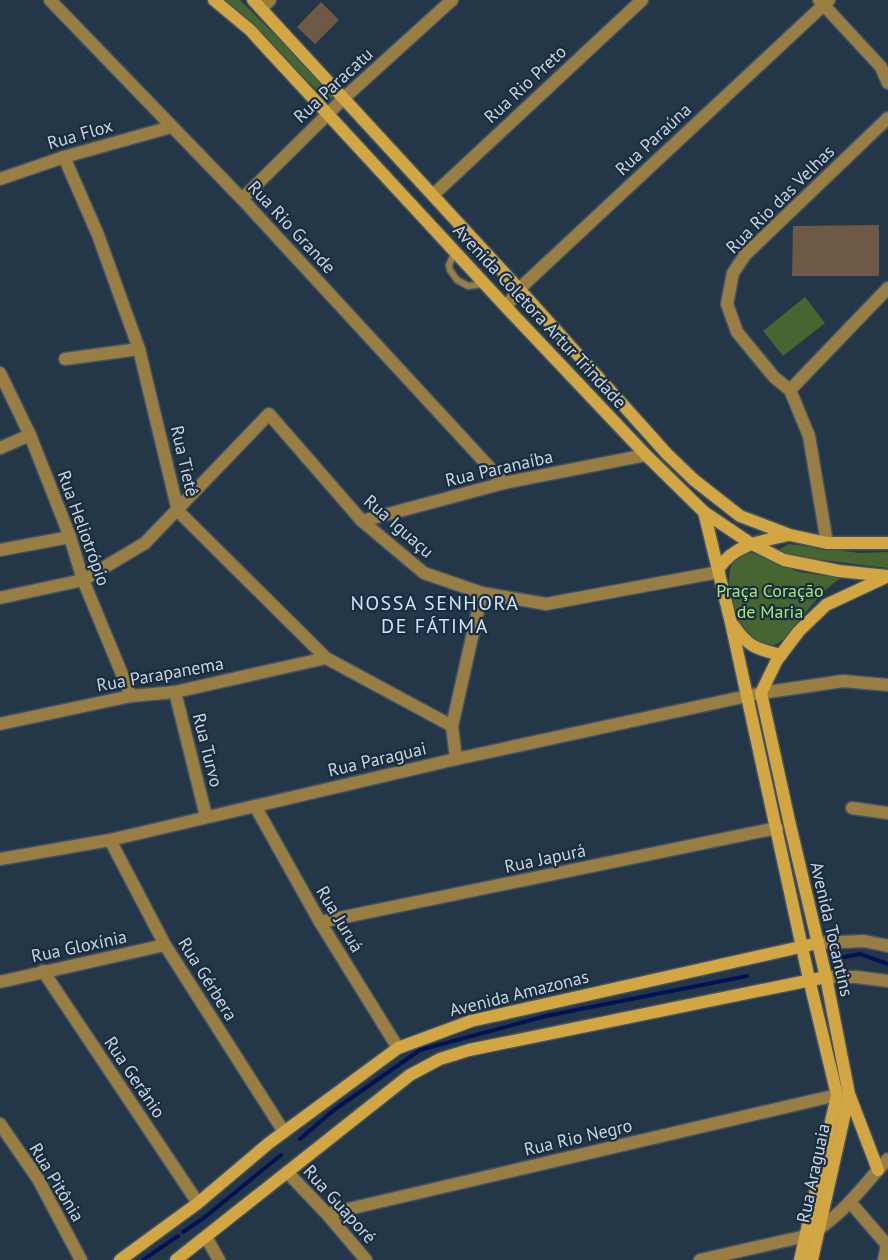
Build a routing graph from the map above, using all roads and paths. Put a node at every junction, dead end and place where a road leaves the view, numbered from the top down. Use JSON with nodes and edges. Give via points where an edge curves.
{"nodes":[{"id":1,"x":50,"y":0,"type":"edge"},
{"id":2,"x":214,"y":0,"type":"edge"},
{"id":3,"x":452,"y":0,"type":"edge"},
{"id":4,"x":642,"y":0,"type":"edge"},
{"id":5,"x":824,"y":2,"type":"edge"},
{"id":6,"x":262,"y":3,"type":"edge"},
{"id":7,"x":884,"y":66,"type":"edge"},
{"id":8,"x":888,"y":83,"type":"edge"},
{"id":9,"x":344,"y":98,"type":"junction"},
{"id":10,"x":328,"y":114,"type":"junction"},
{"id":11,"x":888,"y":118,"type":"edge"},
{"id":12,"x":171,"y":128,"type":"junction"},
{"id":13,"x":64,"y":157,"type":"junction"},
{"id":14,"x":0,"y":179,"type":"edge"},
{"id":15,"x":433,"y":195,"type":"junction"},
{"id":16,"x":242,"y":199,"type":"junction"},
{"id":17,"x":888,"y":288,"type":"edge"},
{"id":18,"x":519,"y":289,"type":"junction"},
{"id":19,"x":506,"y":307,"type":"junction"},
{"id":20,"x":139,"y":349,"type":"junction"},
{"id":21,"x":65,"y":359,"type":"dead end"},
{"id":22,"x":0,"y":373,"type":"edge"},
{"id":23,"x":790,"y":390,"type":"junction"},
{"id":24,"x":30,"y":435,"type":"junction"},
{"id":25,"x":0,"y":448,"type":"edge"},
{"id":26,"x":646,"y":455,"type":"junction"},
{"id":27,"x":504,"y":483,"type":"junction"},
{"id":28,"x":178,"y":511,"type":"junction"},
{"id":29,"x":704,"y":512,"type":"junction"},
{"id":30,"x":362,"y":520,"type":"junction"},
{"id":31,"x":790,"y":535,"type":"junction"},
{"id":32,"x":70,"y":537,"type":"junction"},
{"id":33,"x":750,"y":543,"type":"junction"},
{"id":34,"x":827,"y":543,"type":"junction"},
{"id":35,"x":888,"y":543,"type":"edge"},
{"id":36,"x":0,"y":550,"type":"edge"},
{"id":37,"x":719,"y":570,"type":"junction"},
{"id":38,"x":888,"y":576,"type":"edge"},
{"id":39,"x":83,"y":580,"type":"junction"},
{"id":40,"x":482,"y":593,"type":"junction"},
{"id":41,"x":0,"y":598,"type":"edge"},
{"id":42,"x":731,"y":622,"type":"junction"},
{"id":43,"x":781,"y":655,"type":"junction"},
{"id":44,"x":326,"y":658,"type":"junction"},
{"id":45,"x":888,"y":685,"type":"edge"},
{"id":46,"x":175,"y":692,"type":"junction"},
{"id":47,"x":761,"y":693,"type":"junction"},
{"id":48,"x":131,"y":696,"type":"junction"},
{"id":49,"x":748,"y":696,"type":"junction"},
{"id":50,"x":0,"y":724,"type":"edge"},
{"id":51,"x":452,"y":726,"type":"junction"},
{"id":52,"x":456,"y":759,"type":"junction"},
{"id":53,"x":255,"y":806,"type":"junction"},
{"id":54,"x":852,"y":808,"type":"dead end"},
{"id":55,"x":888,"y":813,"type":"edge"},
{"id":56,"x":206,"y":816,"type":"junction"},
{"id":57,"x":777,"y":828,"type":"junction"},
{"id":58,"x":110,"y":840,"type":"junction"},
{"id":59,"x":0,"y":859,"type":"edge"},
{"id":60,"x":320,"y":922,"type":"junction"},
{"id":61,"x":818,"y":943,"type":"junction"},
{"id":62,"x":165,"y":945,"type":"junction"},
{"id":63,"x":803,"y":946,"type":"junction"},
{"id":64,"x":888,"y":946,"type":"edge"},
{"id":65,"x":43,"y":971,"type":"junction"},
{"id":66,"x":826,"y":977,"type":"junction"},
{"id":67,"x":808,"y":980,"type":"junction"},
{"id":68,"x":888,"y":981,"type":"edge"},
{"id":69,"x":0,"y":982,"type":"edge"},
{"id":70,"x":398,"y":1048,"type":"junction"},
{"id":71,"x":843,"y":1094,"type":"junction"},
{"id":72,"x":0,"y":1124,"type":"edge"},
{"id":73,"x":284,"y":1132,"type":"junction"},
{"id":74,"x":888,"y":1159,"type":"edge"},
{"id":75,"x":878,"y":1170,"type":"junction"},
{"id":76,"x":287,"y":1172,"type":"junction"},
{"id":77,"x":850,"y":1202,"type":"junction"},
{"id":78,"x":198,"y":1203,"type":"junction"},
{"id":79,"x":327,"y":1214,"type":"junction"},
{"id":80,"x":819,"y":1230,"type":"junction"},
{"id":81,"x":806,"y":1236,"type":"junction"},
{"id":82,"x":206,"y":1237,"type":"junction"},
{"id":83,"x":887,"y":1246,"type":"edge"},
{"id":84,"x":81,"y":1260,"type":"edge"},
{"id":85,"x":120,"y":1260,"type":"edge"},
{"id":86,"x":176,"y":1260,"type":"edge"},
{"id":87,"x":219,"y":1260,"type":"edge"},
{"id":88,"x":366,"y":1260,"type":"edge"},
{"id":89,"x":700,"y":1260,"type":"edge"},
{"id":90,"x":800,"y":1260,"type":"edge"},
{"id":91,"x":812,"y":1260,"type":"edge"},
{"id":92,"x":885,"y":1260,"type":"edge"}],
"edges":[{"from":1,"to":12,"type":"street","name":"Rua Rio Grande"},
{"from":2,"to":10,"type":"street","name":"Avenida Coletora Artur Trindade","via":[[250,30]]},
{"from":3,"to":9,"type":"street","name":"Rua Paracatu"},
{"from":4,"to":15,"type":"street","name":"Rua Rio Preto"},
{"from":5,"to":7,"type":"street"},
{"from":5,"to":18,"type":"street","name":"Rua Paraúna"},
{"from":6,"to":9,"type":"street","name":"Avenida Coletora Artur Trindade"},
{"from":7,"to":8,"type":"street"},
{"from":9,"to":10,"type":"street","name":"Rua Paracatu"},
{"from":9,"to":15,"type":"street","name":"Avenida Coletora Artur Trindade"},
{"from":10,"to":16,"type":"street","name":"Rua Paracatu"},
{"from":10,"to":19,"type":"street","name":"Avenida Coletora Artur Trindade"},
{"from":11,"to":23,"type":"street","name":"Rua Rio das Velhas","via":[[745,255],[733,273],[727,304],[736,332]]},
{"from":12,"to":13,"type":"street","name":"Rua Flox"},
{"from":12,"to":16,"type":"street","name":"Rua Rio Grande"},
{"from":13,"to":14,"type":"street","name":"Rua Flox"},
{"from":13,"to":20,"type":"street","name":"Rua Tietê","via":[[98,235]]},
{"from":15,"to":18,"type":"street","name":"Avenida Coletora Artur Trindade"},
{"from":16,"to":27,"type":"street","name":"Rua Rio Grande"},
{"from":17,"to":23,"type":"street"},
{"from":18,"to":19,"type":"street","name":"Rua Paraúna"},
{"from":18,"to":31,"type":"street","name":"Avenida Coletora Artur Trindade","via":[[694,480],[740,516]]},
{"from":19,"to":26,"type":"street","name":"Avenida Coletora Artur Trindade"},
{"from":20,"to":21,"type":"street"},
{"from":20,"to":28,"type":"street","name":"Rua Tietê"},
{"from":22,"to":24,"type":"street","name":"Rua Heliotrópio"},
{"from":23,"to":34,"type":"street","name":"Rua Rio das Velhas","via":[[809,436]]},
{"from":24,"to":25,"type":"street"},
{"from":24,"to":32,"type":"street","name":"Rua Heliotrópio"},
{"from":26,"to":27,"type":"street","name":"Rua Paranaíba"},
{"from":26,"to":29,"type":"street","name":"Avenida Coletora Artur Trindade"},
{"from":27,"to":30,"type":"street","name":"Rua Paranaíba"},
{"from":28,"to":30,"type":"street","name":"Rua Iguaçu","via":[[269,414]]},
{"from":28,"to":39,"type":"street","via":[[146,543]]},
{"from":28,"to":44,"type":"street","name":"Rua Tietê"},
{"from":29,"to":33,"type":"street","name":"Avenida Coletora Artur Trindade"},
{"from":29,"to":37,"type":"street","name":"Avenida Tocantins"},
{"from":30,"to":40,"type":"street","name":"Rua Iguaçu","via":[[424,573]]},
{"from":31,"to":33,"type":"street"},
{"from":31,"to":34,"type":"street","name":"Avenida Coletora Artur Trindade"},
{"from":32,"to":36,"type":"street"},
{"from":32,"to":39,"type":"street","name":"Rua Heliotrópio"},
{"from":33,"to":37,"type":"street","via":[[726,558]]},
{"from":33,"to":38,"type":"street","name":"Avenida Coletora Artur Trindade","via":[[784,560],[839,572]]},
{"from":34,"to":35,"type":"street","name":"Avenida Coletora Artur Trindade"},
{"from":37,"to":40,"type":"street","name":"Rua Iguaçu","via":[[546,604]]},
{"from":37,"to":42,"type":"street","name":"Avenida Tocantins"},
{"from":38,"to":43,"type":"street","via":[[826,605]]},
{"from":39,"to":41,"type":"street"},
{"from":39,"to":48,"type":"street","name":"Rua Heliotrópio"},
{"from":40,"to":51,"type":"street"},
{"from":42,"to":43,"type":"street","via":[[753,648]]},
{"from":42,"to":49,"type":"street","name":"Avenida Tocantins"},
{"from":43,"to":47,"type":"street"},
{"from":44,"to":46,"type":"street","name":"Rua Parapanema"},
{"from":44,"to":51,"type":"street","name":"Rua Tietê"},
{"from":45,"to":47,"type":"street","name":"Rua Paraguai","via":[[843,681]]},
{"from":46,"to":48,"type":"street","name":"Rua Parapanema"},
{"from":46,"to":56,"type":"street","name":"Rua Turvo"},
{"from":47,"to":49,"type":"street","name":"Rua Paraguai"},
{"from":47,"to":61,"type":"street","name":"Avenida Tocantins"},
{"from":48,"to":50,"type":"street","name":"Rua Parapanema"},
{"from":49,"to":52,"type":"street","name":"Rua Paraguai"},
{"from":49,"to":57,"type":"street","name":"Avenida Tocantins"},
{"from":51,"to":52,"type":"street"},
{"from":52,"to":53,"type":"street","name":"Rua Paraguai"},
{"from":53,"to":56,"type":"street","name":"Rua Paraguai"},
{"from":53,"to":60,"type":"street","name":"Rua Juruá"},
{"from":54,"to":55,"type":"street"},
{"from":56,"to":58,"type":"street","name":"Rua Paraguai"},
{"from":57,"to":60,"type":"street","name":"Rua Japurá"},
{"from":57,"to":63,"type":"street","name":"Avenida Tocantins"},
{"from":58,"to":59,"type":"street","name":"Rua Paraguai"},
{"from":58,"to":62,"type":"street","name":"Rua Gérbera"},
{"from":60,"to":70,"type":"street","name":"Rua Juruá"},
{"from":61,"to":63,"type":"street","name":"Avenida Amazonas"},
{"from":61,"to":64,"type":"street","name":"Avenida Amazonas","via":[[864,941]]},
{"from":61,"to":66,"type":"street","name":"Avenida Tocantins"},
{"from":62,"to":65,"type":"street","name":"Rua Gloxínia"},
{"from":62,"to":73,"type":"street","name":"Rua Gérbera"},
{"from":63,"to":67,"type":"street","name":"Avenida Tocantins"},
{"from":63,"to":70,"type":"street","name":"Avenida Amazonas","via":[[471,1021]]},
{"from":65,"to":69,"type":"street","name":"Rua Gloxínia"},
{"from":65,"to":78,"type":"street","name":"Rua Gerânio"},
{"from":66,"to":67,"type":"street"},
{"from":66,"to":68,"type":"street"},
{"from":66,"to":71,"type":"street","name":"Avenida Tocantins"},
{"from":67,"to":71,"type":"street","name":"Avenida Tocantins"},
{"from":67,"to":76,"type":"street","via":[[440,1059],[410,1076]]},
{"from":70,"to":73,"type":"street","name":"Avenida Amazonas"},
{"from":71,"to":75,"type":"street","name":"Avenida Tocantins"},
{"from":71,"to":79,"type":"street","name":"Rua Rio Negro"},
{"from":71,"to":80,"type":"street","name":"Rua Araguaia"},
{"from":71,"to":81,"type":"street","name":"Rua Araguaia"},
{"from":72,"to":84,"type":"street","name":"Rua Pitônia","via":[[38,1179]]},
{"from":73,"to":78,"type":"street","name":"Avenida Amazonas"},
{"from":74,"to":75,"type":"street"},
{"from":75,"to":77,"type":"street"},
{"from":76,"to":79,"type":"street","name":"Rua Guaporé"},
{"from":76,"to":82,"type":"street"},
{"from":77,"to":80,"type":"street"},
{"from":77,"to":83,"type":"street"},
{"from":78,"to":85,"type":"street","name":"Avenida Amazonas"},
{"from":79,"to":88,"type":"street","name":"Rua Guaporé"},
{"from":80,"to":81,"type":"street"},
{"from":80,"to":91,"type":"street","name":"Rua Araguaia"},
{"from":81,"to":89,"type":"street"},
{"from":81,"to":90,"type":"street","name":"Rua Araguaia"},
{"from":82,"to":86,"type":"street"},
{"from":82,"to":87,"type":"street"},
{"from":83,"to":92,"type":"street"}]}
